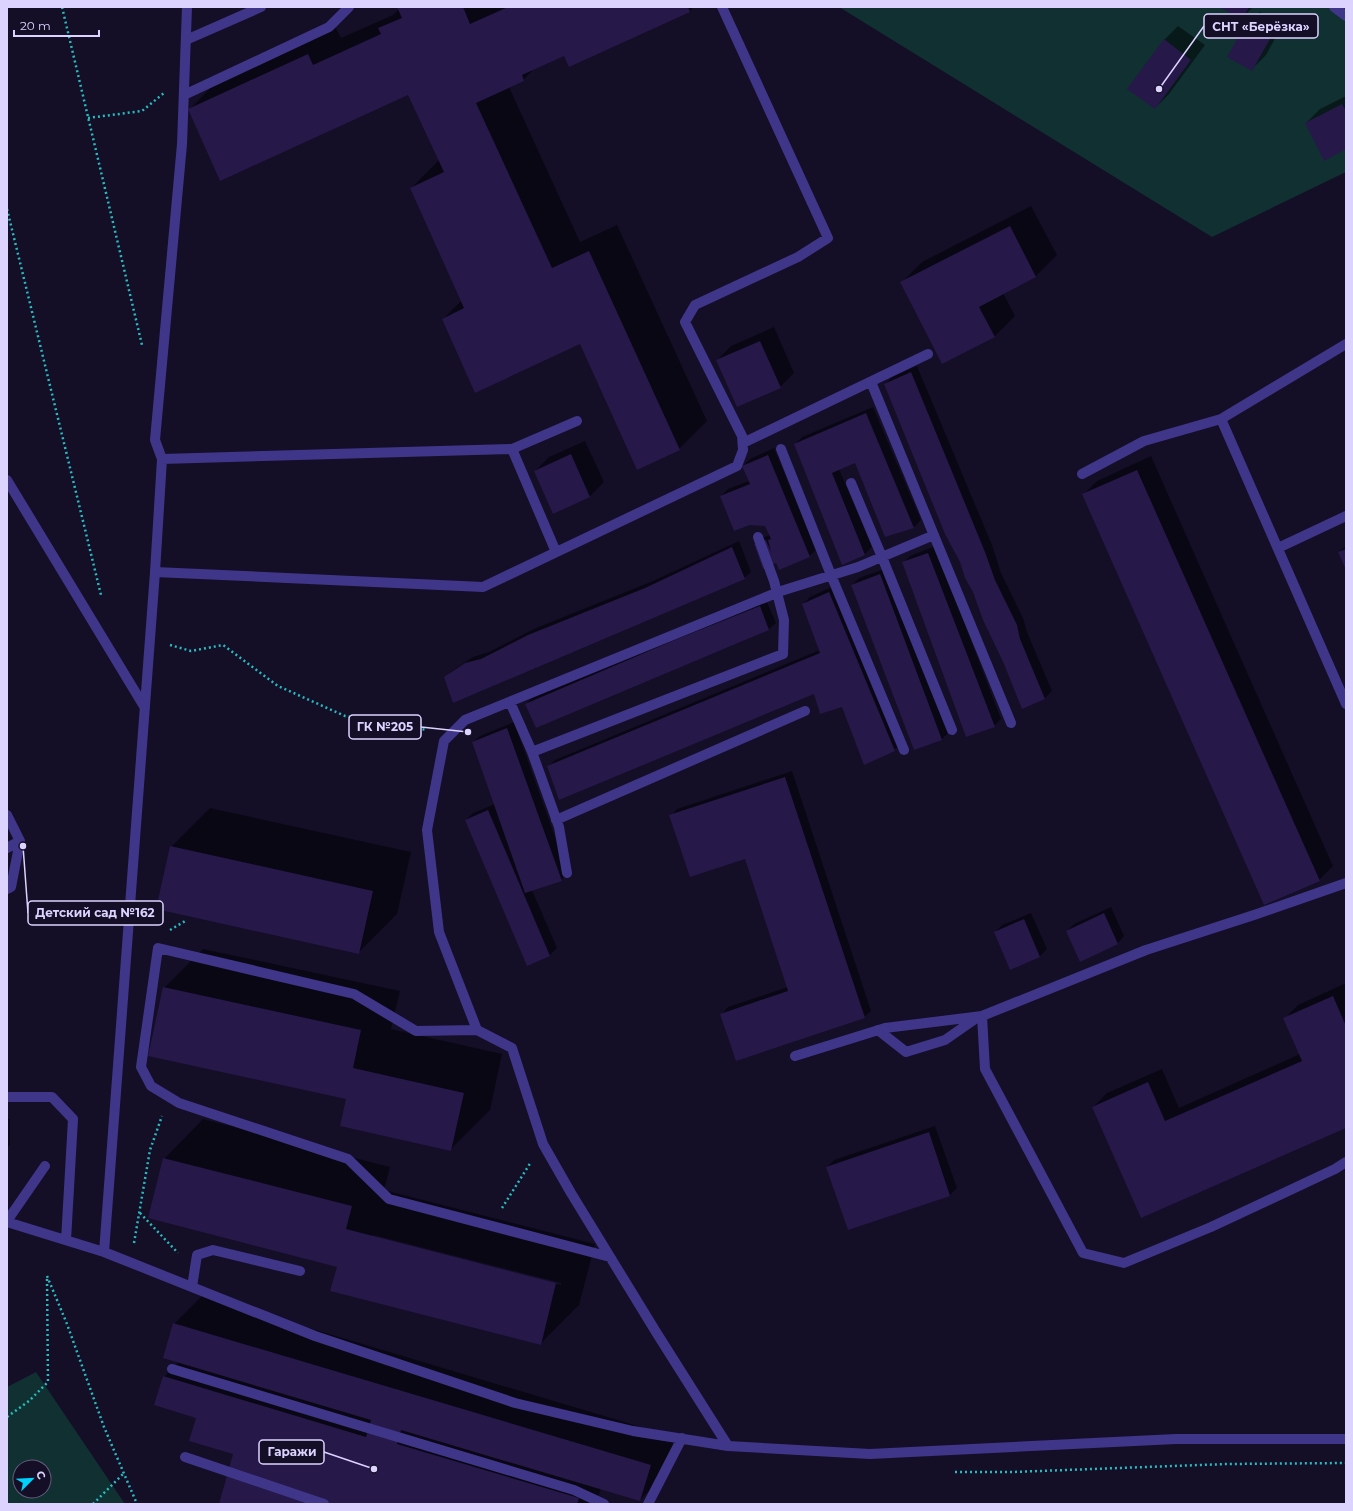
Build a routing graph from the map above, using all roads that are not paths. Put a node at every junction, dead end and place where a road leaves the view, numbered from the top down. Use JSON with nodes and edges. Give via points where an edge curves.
{"nodes":[{"id":1,"x":187,"y":7,"type":"edge"},
{"id":2,"x":261,"y":7,"type":"edge"},
{"id":3,"x":349,"y":7,"type":"edge"},
{"id":4,"x":722,"y":7,"type":"edge"},
{"id":5,"x":1334,"y":7,"type":"edge"},
{"id":6,"x":1346,"y":16,"type":"edge"},
{"id":7,"x":186,"y":40,"type":"junction"},
{"id":8,"x":184,"y":94,"type":"junction"},
{"id":9,"x":1346,"y":344,"type":"edge"},
{"id":10,"x":928,"y":354,"type":"dead end"},
{"id":11,"x":871,"y":382,"type":"junction"},
{"id":12,"x":1221,"y":418,"type":"junction"},
{"id":13,"x":577,"y":422,"type":"dead end"},
{"id":14,"x":743,"y":442,"type":"junction"},
{"id":15,"x":512,"y":449,"type":"junction"},
{"id":16,"x":781,"y":449,"type":"dead end"},
{"id":17,"x":162,"y":459,"type":"junction"},
{"id":18,"x":1082,"y":474,"type":"dead end"},
{"id":19,"x":7,"y":480,"type":"edge"},
{"id":20,"x":851,"y":483,"type":"dead end"},
{"id":21,"x":1346,"y":516,"type":"edge"},
{"id":22,"x":934,"y":535,"type":"junction"},
{"id":23,"x":758,"y":537,"type":"dead end"},
{"id":24,"x":1278,"y":548,"type":"junction"},
{"id":25,"x":556,"y":552,"type":"junction"},
{"id":26,"x":882,"y":557,"type":"junction"},
{"id":27,"x":154,"y":572,"type":"junction"},
{"id":28,"x":831,"y":575,"type":"junction"},
{"id":29,"x":777,"y":593,"type":"junction"},
{"id":30,"x":510,"y":702,"type":"junction"},
{"id":31,"x":1346,"y":704,"type":"edge"},
{"id":32,"x":145,"y":708,"type":"junction"},
{"id":33,"x":805,"y":711,"type":"dead end"},
{"id":34,"x":1011,"y":723,"type":"dead end"},
{"id":35,"x":952,"y":730,"type":"dead end"},
{"id":36,"x":904,"y":750,"type":"dead end"},
{"id":37,"x":532,"y":752,"type":"junction"},
{"id":38,"x":7,"y":815,"type":"edge"},
{"id":39,"x":556,"y":820,"type":"junction"},
{"id":40,"x":20,"y":841,"type":"junction"},
{"id":41,"x":7,"y":848,"type":"edge"},
{"id":42,"x":567,"y":873,"type":"dead end"},
{"id":43,"x":1346,"y":883,"type":"edge"},
{"id":44,"x":7,"y":889,"type":"edge"},
{"id":45,"x":981,"y":1016,"type":"junction"},
{"id":46,"x":477,"y":1030,"type":"junction"},
{"id":47,"x":878,"y":1030,"type":"junction"},
{"id":48,"x":796,"y":1056,"type":"dead end"},
{"id":49,"x":7,"y":1097,"type":"edge"},
{"id":50,"x":1346,"y":1162,"type":"edge"},
{"id":51,"x":45,"y":1166,"type":"dead end"},
{"id":52,"x":7,"y":1221,"type":"edge"},
{"id":53,"x":66,"y":1240,"type":"junction"},
{"id":54,"x":104,"y":1252,"type":"junction"},
{"id":55,"x":610,"y":1257,"type":"junction"},
{"id":56,"x":300,"y":1271,"type":"dead end"},
{"id":57,"x":192,"y":1287,"type":"junction"},
{"id":58,"x":172,"y":1369,"type":"dead end"},
{"id":59,"x":682,"y":1438,"type":"junction"},
{"id":60,"x":1346,"y":1439,"type":"edge"},
{"id":61,"x":728,"y":1446,"type":"junction"},
{"id":62,"x":185,"y":1457,"type":"dead end"},
{"id":63,"x":324,"y":1504,"type":"edge"},
{"id":64,"x":604,"y":1504,"type":"edge"},
{"id":65,"x":648,"y":1504,"type":"edge"}],
"edges":[{"from":1,"to":7,"type":"street"},
{"from":2,"to":7,"type":"street"},
{"from":3,"to":8,"type":"street","via":[[329,26]]},
{"from":4,"to":14,"type":"street","via":[[828,238],[798,257],[695,305],[685,322]]},
{"from":5,"to":6,"type":"street"},
{"from":7,"to":8,"type":"street"},
{"from":8,"to":17,"type":"street","via":[[182,144],[156,440]]},
{"from":9,"to":12,"type":"street"},
{"from":10,"to":11,"type":"street"},
{"from":11,"to":14,"type":"street"},
{"from":11,"to":22,"type":"street"},
{"from":12,"to":18,"type":"street","via":[[1144,441]]},
{"from":12,"to":24,"type":"street"},
{"from":13,"to":15,"type":"street"},
{"from":14,"to":25,"type":"street","via":[[737,466]]},
{"from":15,"to":17,"type":"street"},
{"from":15,"to":25,"type":"street"},
{"from":16,"to":28,"type":"street"},
{"from":17,"to":27,"type":"street"},
{"from":19,"to":32,"type":"street"},
{"from":20,"to":26,"type":"street"},
{"from":21,"to":24,"type":"street"},
{"from":22,"to":26,"type":"street"},
{"from":22,"to":34,"type":"street"},
{"from":23,"to":29,"type":"street"},
{"from":24,"to":31,"type":"street"},
{"from":25,"to":27,"type":"street","via":[[483,587]]},
{"from":26,"to":28,"type":"street"},
{"from":26,"to":35,"type":"street"},
{"from":27,"to":32,"type":"street"},
{"from":28,"to":29,"type":"street"},
{"from":28,"to":36,"type":"street"},
{"from":29,"to":30,"type":"street"},
{"from":29,"to":37,"type":"street","via":[[784,620],[783,654]]},
{"from":30,"to":37,"type":"street"},
{"from":30,"to":46,"type":"street","via":[[465,720],[444,741],[427,830],[439,932]]},
{"from":32,"to":54,"type":"street"},
{"from":33,"to":39,"type":"street"},
{"from":37,"to":39,"type":"street"},
{"from":38,"to":40,"type":"street"},
{"from":39,"to":42,"type":"street"},
{"from":40,"to":41,"type":"street"},
{"from":40,"to":44,"type":"street","via":[[11,887]]},
{"from":43,"to":45,"type":"street","via":[[1146,950]]},
{"from":45,"to":47,"type":"street"},
{"from":45,"to":47,"type":"street","via":[[945,1040],[906,1052]]},
{"from":45,"to":50,"type":"street","via":[[986,1069],[1083,1253],[1124,1263],[1211,1227]]},
{"from":46,"to":55,"type":"street","via":[[512,1048],[543,1144]]},
{"from":46,"to":55,"type":"street","via":[[416,1031],[354,994],[158,948],[141,1067],[151,1086],[179,1103],[348,1159],[389,1199]]},
{"from":47,"to":48,"type":"street"},
{"from":49,"to":53,"type":"street","via":[[52,1097],[73,1118]]},
{"from":51,"to":52,"type":"street"},
{"from":52,"to":53,"type":"street"},
{"from":53,"to":54,"type":"street"},
{"from":54,"to":57,"type":"street"},
{"from":55,"to":61,"type":"street"},
{"from":56,"to":57,"type":"street","via":[[212,1250],[198,1255]]},
{"from":57,"to":59,"type":"street","via":[[315,1336],[516,1403],[633,1430]]},
{"from":58,"to":64,"type":"street","via":[[574,1490]]},
{"from":59,"to":61,"type":"street"},
{"from":59,"to":65,"type":"street"},
{"from":60,"to":61,"type":"street","via":[[1176,1439],[870,1454]]},
{"from":62,"to":63,"type":"street"}]}
